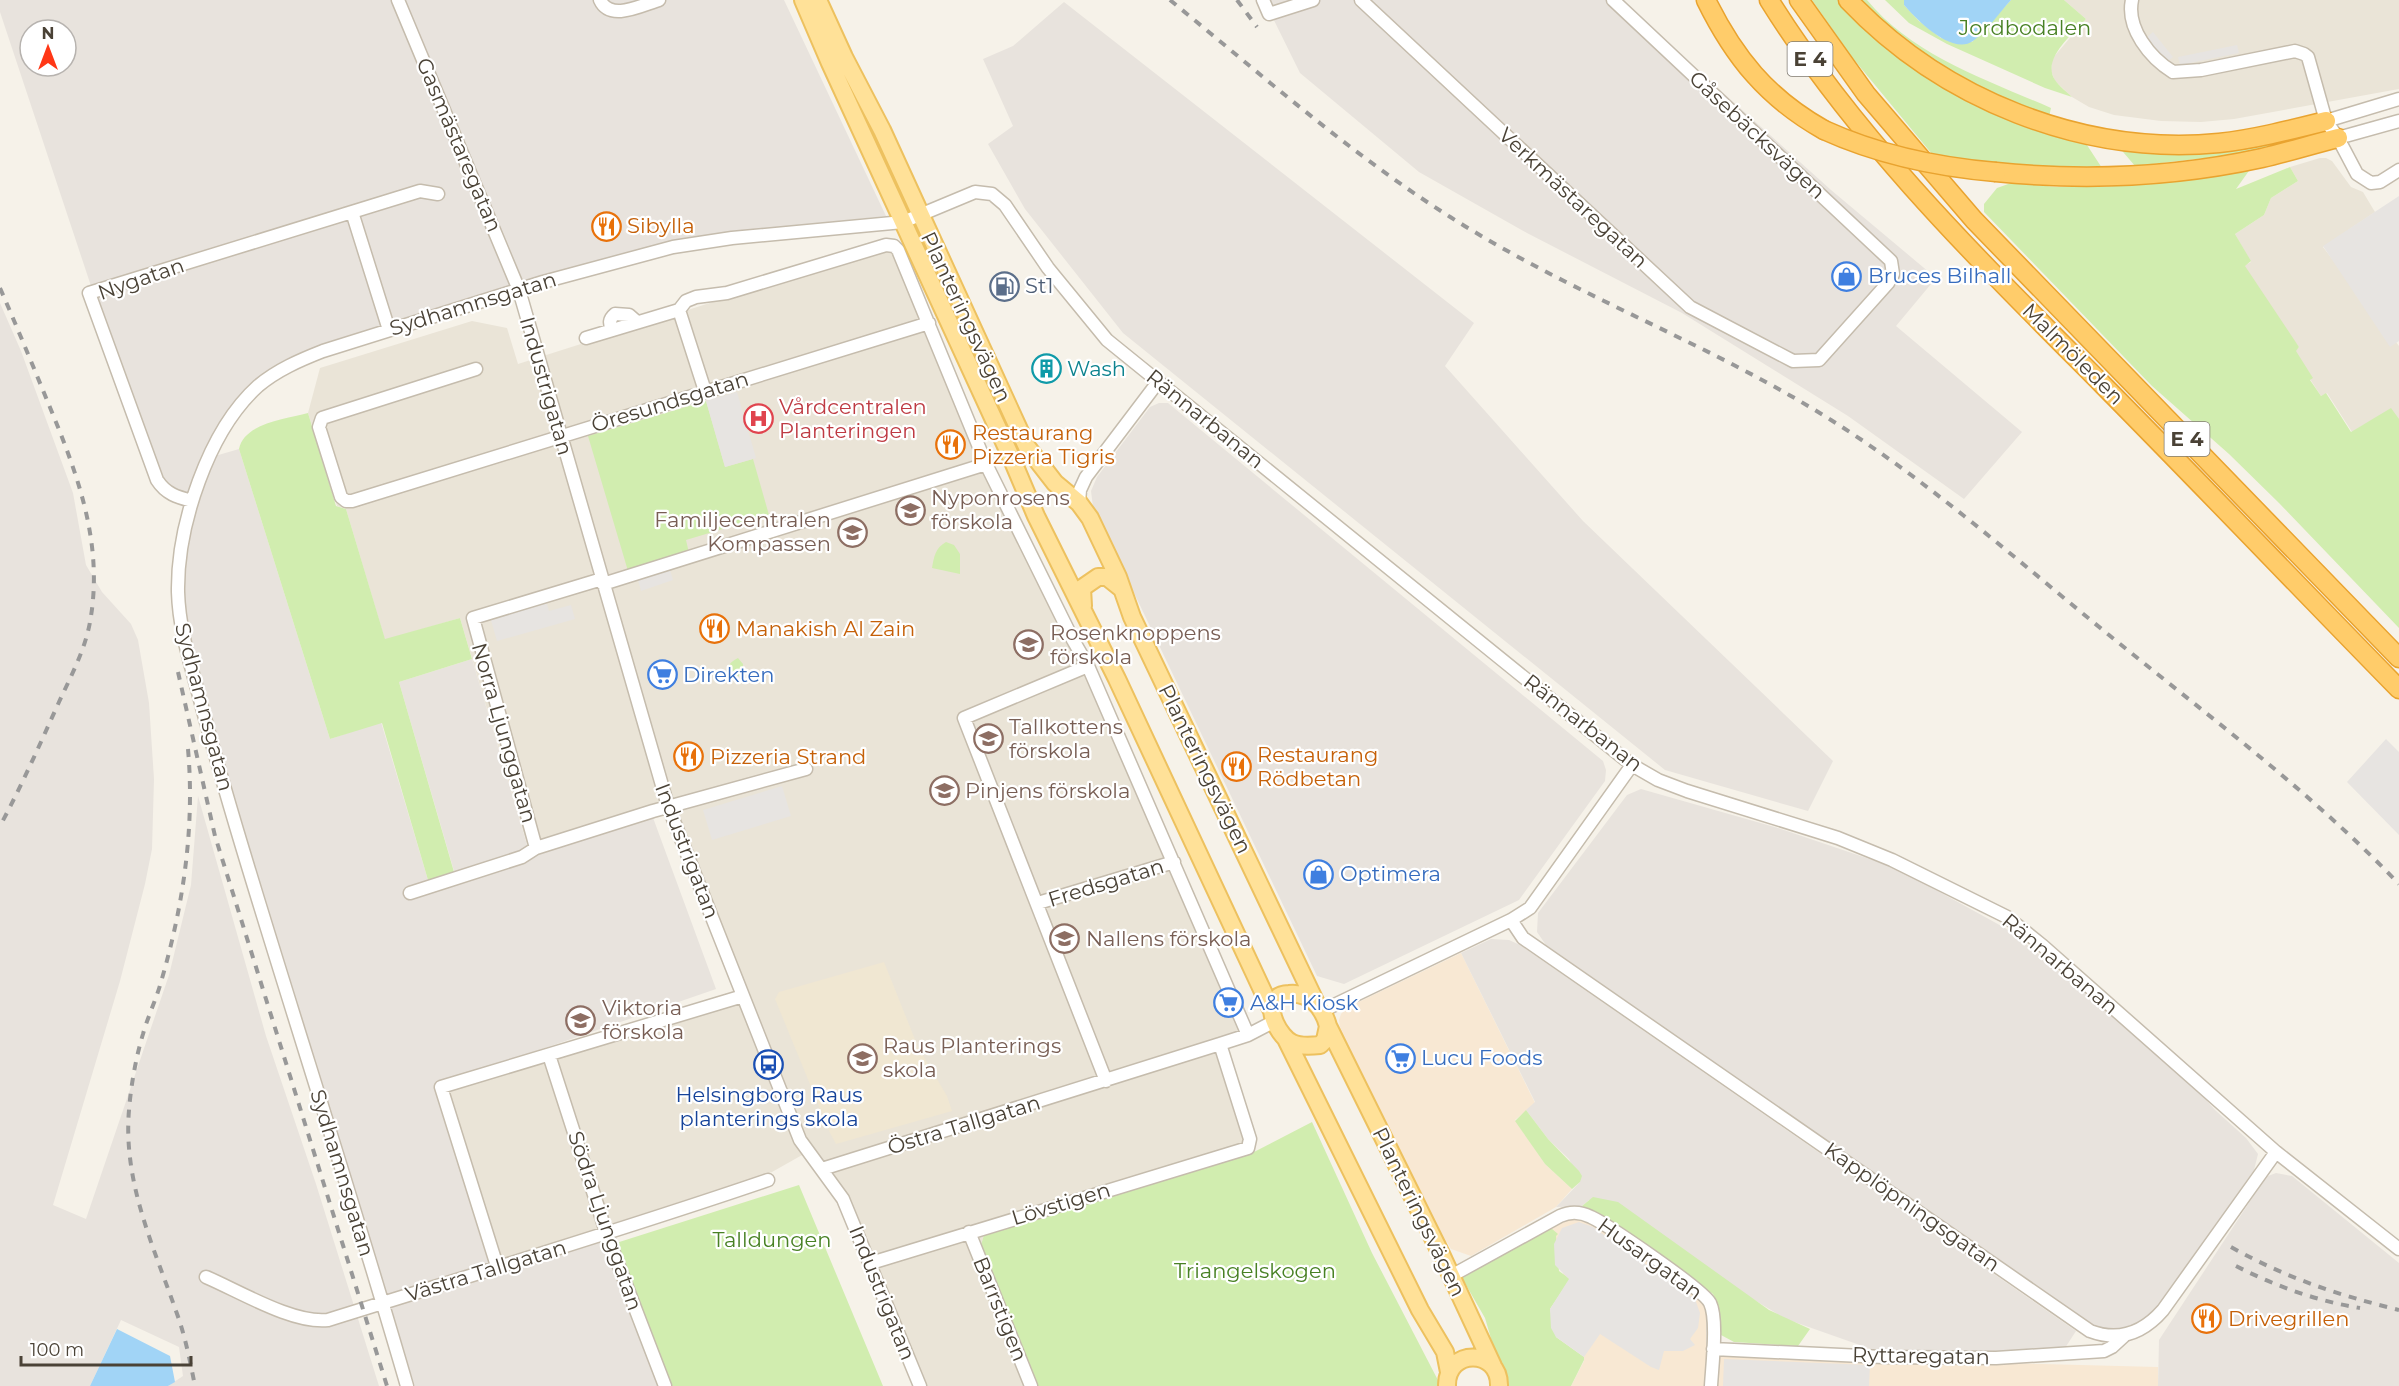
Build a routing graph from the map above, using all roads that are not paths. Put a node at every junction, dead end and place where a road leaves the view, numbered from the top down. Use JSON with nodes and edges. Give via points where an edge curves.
{"nodes":[{"id":1,"x":398,"y":0,"type":"edge"},
{"id":2,"x":600,"y":0,"type":"edge"},
{"id":3,"x":659,"y":0,"type":"edge"},
{"id":4,"x":803,"y":0,"type":"edge"},
{"id":5,"x":818,"y":0,"type":"edge"},
{"id":6,"x":1263,"y":0,"type":"edge"},
{"id":7,"x":1313,"y":0,"type":"edge"},
{"id":8,"x":1361,"y":0,"type":"edge"},
{"id":9,"x":1613,"y":0,"type":"edge"},
{"id":10,"x":1706,"y":0,"type":"edge"},
{"id":11,"x":1769,"y":0,"type":"edge"},
{"id":12,"x":1799,"y":0,"type":"edge"},
{"id":13,"x":1848,"y":0,"type":"edge"},
{"id":14,"x":2131,"y":6,"type":"edge"},
{"id":15,"x":837,"y":60,"type":"junction"},
{"id":16,"x":2399,"y":99,"type":"edge"},
{"id":17,"x":2326,"y":120,"type":"junction"},
{"id":18,"x":2399,"y":121,"type":"edge"},
{"id":19,"x":2338,"y":138,"type":"junction"},
{"id":20,"x":2399,"y":170,"type":"edge"},
{"id":21,"x":438,"y":194,"type":"dead end"},
{"id":22,"x":352,"y":212,"type":"junction"},
{"id":23,"x":911,"y":219,"type":"junction"},
{"id":24,"x":1893,"y":274,"type":"joint"},
{"id":25,"x":519,"y":290,"type":"junction"},
{"id":26,"x":679,"y":310,"type":"junction"},
{"id":27,"x":929,"y":323,"type":"junction"},
{"id":28,"x":389,"y":330,"type":"junction"},
{"id":29,"x":586,"y":338,"type":"dead end"},
{"id":30,"x":476,"y":369,"type":"dead end"},
{"id":31,"x":1158,"y":382,"type":"junction"},
{"id":32,"x":705,"y":391,"type":"junction"},
{"id":33,"x":561,"y":436,"type":"junction"},
{"id":34,"x":986,"y":464,"type":"junction"},
{"id":35,"x":192,"y":501,"type":"junction"},
{"id":36,"x":1079,"y":503,"type":"junction"},
{"id":37,"x":603,"y":582,"type":"junction"},
{"id":38,"x":1122,"y":590,"type":"junction"},
{"id":39,"x":1086,"y":616,"type":"junction"},
{"id":40,"x":2399,"y":658,"type":"edge"},
{"id":41,"x":1088,"y":666,"type":"junction"},
{"id":42,"x":2397,"y":687,"type":"edge"},
{"id":43,"x":1632,"y":765,"type":"junction"},
{"id":44,"x":806,"y":769,"type":"dead end"},
{"id":45,"x":668,"y":806,"type":"junction"},
{"id":46,"x":536,"y":848,"type":"junction"},
{"id":47,"x":1174,"y":862,"type":"junction"},
{"id":48,"x":410,"y":893,"type":"dead end"},
{"id":49,"x":1038,"y":903,"type":"junction"},
{"id":50,"x":1511,"y":921,"type":"junction"},
{"id":51,"x":743,"y":996,"type":"junction"},
{"id":52,"x":1322,"y":1013,"type":"junction"},
{"id":53,"x":1273,"y":1016,"type":"junction"},
{"id":54,"x":1248,"y":1035,"type":"junction"},
{"id":55,"x":1286,"y":1039,"type":"junction"},
{"id":56,"x":1220,"y":1044,"type":"junction"},
{"id":57,"x":549,"y":1055,"type":"junction"},
{"id":58,"x":1106,"y":1081,"type":"junction"},
{"id":59,"x":2276,"y":1152,"type":"junction"},
{"id":60,"x":822,"y":1169,"type":"junction"},
{"id":61,"x":768,"y":1180,"type":"dead end"},
{"id":62,"x":969,"y":1232,"type":"junction"},
{"id":63,"x":607,"y":1235,"type":"junction"},
{"id":64,"x":2399,"y":1249,"type":"edge"},
{"id":65,"x":870,"y":1263,"type":"junction"},
{"id":66,"x":497,"y":1266,"type":"junction"},
{"id":67,"x":1451,"y":1276,"type":"junction"},
{"id":68,"x":206,"y":1277,"type":"dead end"},
{"id":69,"x":383,"y":1303,"type":"junction"},
{"id":70,"x":2124,"y":1336,"type":"junction"},
{"id":71,"x":1713,"y":1349,"type":"junction"},
{"id":72,"x":1493,"y":1366,"type":"junction"},
{"id":73,"x":1447,"y":1382,"type":"edge"},
{"id":74,"x":407,"y":1386,"type":"edge"},
{"id":75,"x":666,"y":1386,"type":"edge"},
{"id":76,"x":920,"y":1386,"type":"edge"},
{"id":77,"x":1031,"y":1386,"type":"edge"},
{"id":78,"x":1499,"y":1386,"type":"edge"},
{"id":79,"x":1711,"y":1386,"type":"edge"}],
"edges":[{"from":1,"to":25,"type":"street","name":"Gasmästaregatan"},
{"from":2,"to":3,"type":"street","via":[[606,8],[616,11]]},
{"from":4,"to":15,"type":"main road"},
{"from":5,"to":15,"type":"main road"},
{"from":6,"to":7,"type":"street","via":[[1269,14]]},
{"from":8,"to":24,"type":"street","name":"Verkmästaregatan","via":[[1690,307],[1792,361],[1819,360]]},
{"from":9,"to":24,"type":"street","name":"Gåsebäcksvägen","via":[[1891,261]]},
{"from":10,"to":19,"type":"highway","bridge":true,"via":[[1741,60],[1757,80],[1797,114],[1856,144],[1902,158],[1996,172],[2090,177],[2142,175],[2252,160]]},
{"from":11,"to":42,"type":"highway","name":"Malmöleden","number":"E 4","via":[[1854,116],[1956,233]]},
{"from":12,"to":40,"type":"highway","name":"Malmöleden","number":"E 4","via":[[1866,94],[1952,196]]},
{"from":13,"to":17,"type":"highway","via":[[1893,42],[1942,77],[2016,114],[2081,133],[2166,143],[2217,143],[2276,134]]},
{"from":14,"to":17,"type":"street","via":[[2137,36],[2173,72],[2295,51],[2304,54]]},
{"from":15,"to":23,"type":"main road"},
{"from":16,"to":17,"type":"street"},
{"from":17,"to":19,"type":"street"},
{"from":18,"to":19,"type":"street"},
{"from":19,"to":20,"type":"street","via":[[2357,174],[2371,183],[2383,182]]},
{"from":21,"to":22,"type":"street","name":"Nygatan","via":[[420,191]]},
{"from":22,"to":28,"type":"street"},
{"from":22,"to":35,"type":"street","name":"Nygatan","via":[[89,293],[157,480],[171,495]]},
{"from":23,"to":25,"type":"street","name":"Sydhamnsgatan","via":[[673,247]]},
{"from":23,"to":31,"type":"street","name":"Rännarbanan","via":[[975,192],[992,194],[1090,321]]},
{"from":23,"to":36,"type":"main road","name":"Planteringsvägen","via":[[1027,447],[1055,483]]},
{"from":23,"to":39,"type":"main road","name":"Planteringsvägen","via":[[1035,516]]},
{"from":25,"to":28,"type":"street","name":"Sydhamnsgatan"},
{"from":25,"to":33,"type":"street","name":"Industrigatan"},
{"from":26,"to":27,"type":"street","name":"Planteringsvägen","via":[[696,297],[727,293],[886,245],[894,246],[901,255]]},
{"from":26,"to":29,"type":"street"},
{"from":26,"to":32,"type":"street"},
{"from":27,"to":32,"type":"street","name":"Öresundsgatan"},
{"from":27,"to":34,"type":"street","name":"Planteringsvägen"},
{"from":28,"to":35,"type":"street","name":"Sydhamnsgatan","via":[[305,358],[260,385],[225,428]]},
{"from":30,"to":33,"type":"street","name":"Öresundsgatan","via":[[322,418],[319,427],[344,500],[352,501]]},
{"from":31,"to":36,"type":"street","via":[[1086,477]]},
{"from":31,"to":43,"type":"street","name":"Rännarbanan"},
{"from":32,"to":33,"type":"street","name":"Öresundsgatan"},
{"from":33,"to":37,"type":"street","name":"Industrigatan"},
{"from":34,"to":37,"type":"street"},
{"from":34,"to":41,"type":"street","name":"Planteringsvägen"},
{"from":35,"to":69,"type":"street","name":"Sydhamnsgatan","via":[[179,572],[182,629],[225,789]]},
{"from":36,"to":38,"type":"main road","name":"Planteringsvägen","via":[[1090,518]]},
{"from":37,"to":45,"type":"street","name":"Industrigatan"},
{"from":37,"to":46,"type":"street","name":"Norra Ljunggatan","via":[[473,618]]},
{"from":38,"to":39,"type":"main road","via":[[1112,579],[1102,576],[1084,586],[1081,596]]},
{"from":38,"to":52,"type":"main road","name":"Planteringsvägen"},
{"from":39,"to":53,"type":"main road","name":"Planteringsvägen"},
{"from":41,"to":47,"type":"street","name":"Planteringsvägen"},
{"from":41,"to":49,"type":"street","via":[[964,718]]},
{"from":43,"to":50,"type":"street","via":[[1530,908]]},
{"from":43,"to":59,"type":"street","name":"Rännarbanan","via":[[1687,791],[1838,838],[2007,917]]},
{"from":44,"to":45,"type":"street"},
{"from":45,"to":46,"type":"street"},
{"from":45,"to":51,"type":"street","name":"Industrigatan"},
{"from":46,"to":48,"type":"street","via":[[522,857]]},
{"from":47,"to":49,"type":"street","name":"Fredsgatan"},
{"from":47,"to":54,"type":"street","name":"Planteringsvägen"},
{"from":49,"to":58,"type":"street"},
{"from":50,"to":52,"type":"street"},
{"from":50,"to":70,"type":"street","name":"Kapplöpningsgatan","via":[[1523,938],[2090,1331],[2103,1336]]},
{"from":51,"to":57,"type":"street"},
{"from":51,"to":60,"type":"street","name":"Industrigatan","via":[[800,1140]]},
{"from":52,"to":53,"type":"main road","via":[[1296,994],[1282,995],[1275,1001]]},
{"from":52,"to":55,"type":"main road","via":[[1325,1040],[1320,1045],[1297,1045]]},
{"from":52,"to":67,"type":"main road","name":"Planteringsvägen"},
{"from":53,"to":54,"type":"street","name":"Östra Tallgatan"},
{"from":53,"to":55,"type":"main road"},
{"from":54,"to":56,"type":"street","name":"Östra Tallgatan"},
{"from":55,"to":73,"type":"main road","name":"Planteringsvägen","via":[[1420,1310],[1445,1352]]},
{"from":56,"to":58,"type":"street","name":"Östra Tallgatan"},
{"from":56,"to":62,"type":"street","name":"Lövstigen","via":[[1250,1139],[1248,1148]]},
{"from":57,"to":63,"type":"street","name":"Södra Ljunggatan"},
{"from":57,"to":66,"type":"street","via":[[441,1087]]},
{"from":58,"to":60,"type":"street","name":"Östra Tallgatan"},
{"from":59,"to":64,"type":"street","name":"Rännarbanan"},
{"from":59,"to":70,"type":"street","via":[[2163,1310],[2153,1322]]},
{"from":60,"to":65,"type":"street","name":"Industrigatan","via":[[843,1198]]},
{"from":61,"to":63,"type":"street","name":"Västra Tallgatan"},
{"from":62,"to":65,"type":"street","name":"Lövstigen"},
{"from":62,"to":77,"type":"street","name":"Barrstigen"},
{"from":63,"to":66,"type":"street","name":"Västra Tallgatan"},
{"from":63,"to":75,"type":"street","name":"Södra Ljunggatan"},
{"from":65,"to":76,"type":"street","name":"Industrigatan"},
{"from":66,"to":69,"type":"street","name":"Västra Tallgatan"},
{"from":67,"to":71,"type":"street","name":"Husargatan","via":[[1560,1216],[1581,1213],[1609,1228],[1706,1298],[1712,1311]]},
{"from":67,"to":72,"type":"main road","name":"Planteringsvägen"},
{"from":68,"to":69,"type":"street","name":"Västra Tallgatan","via":[[310,1320],[328,1320]]},
{"from":69,"to":74,"type":"street","name":"Sydhamnsgatan"},
{"from":70,"to":71,"type":"street","name":"Ryttaregatan","via":[[2099,1352],[1996,1358]]},
{"from":71,"to":79,"type":"street","name":"Husargatan"},
{"from":72,"to":73,"type":"main road","via":[[1482,1359],[1468,1358],[1454,1365]]},
{"from":72,"to":78,"type":"main road","name":"Planteringsvägen"}]}
